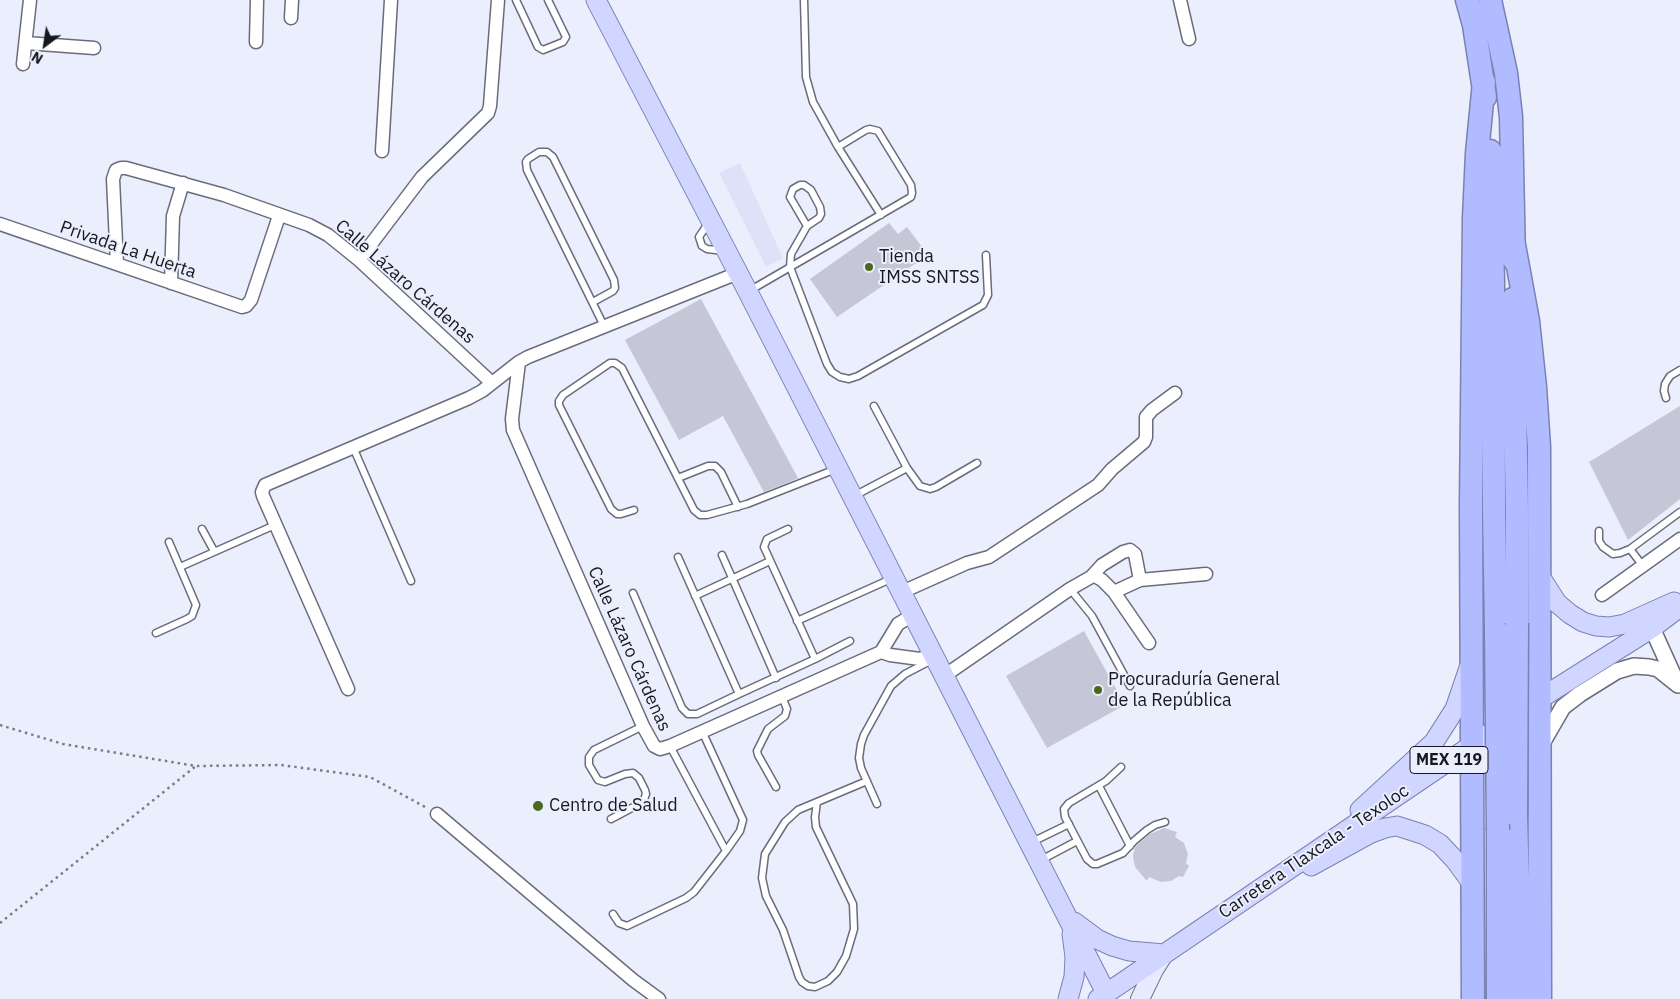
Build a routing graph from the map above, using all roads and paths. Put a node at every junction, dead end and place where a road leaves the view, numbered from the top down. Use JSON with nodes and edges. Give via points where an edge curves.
{"nodes":[{"id":1,"x":30,"y":0,"type":"edge"},
{"id":2,"x":257,"y":0,"type":"edge"},
{"id":3,"x":292,"y":0,"type":"edge"},
{"id":4,"x":391,"y":0,"type":"edge"},
{"id":5,"x":498,"y":0,"type":"edge"},
{"id":6,"x":516,"y":0,"type":"edge"},
{"id":7,"x":548,"y":0,"type":"edge"},
{"id":8,"x":804,"y":0,"type":"edge"},
{"id":9,"x":1180,"y":0,"type":"edge"},
{"id":10,"x":1467,"y":0,"type":"edge"},
{"id":11,"x":1490,"y":0,"type":"edge"},
{"id":12,"x":601,"y":4,"type":"edge"},
{"id":13,"x":291,"y":18,"type":"dead end"},
{"id":14,"x":1189,"y":39,"type":"dead end"},
{"id":15,"x":256,"y":42,"type":"dead end"},
{"id":16,"x":26,"y":43,"type":"junction"},
{"id":17,"x":94,"y":48,"type":"dead end"},
{"id":18,"x":23,"y":64,"type":"dead end"},
{"id":19,"x":1484,"y":82,"type":"junction"},
{"id":20,"x":838,"y":147,"type":"junction"},
{"id":21,"x":382,"y":151,"type":"dead end"},
{"id":22,"x":183,"y":183,"type":"junction"},
{"id":23,"x":881,"y":215,"type":"junction"},
{"id":24,"x":279,"y":216,"type":"junction"},
{"id":25,"x":0,"y":224,"type":"edge"},
{"id":26,"x":807,"y":226,"type":"junction"},
{"id":27,"x":1514,"y":245,"type":"junction"},
{"id":28,"x":986,"y":255,"type":"dead end"},
{"id":29,"x":359,"y":260,"type":"junction"},
{"id":30,"x":117,"y":264,"type":"junction"},
{"id":31,"x":790,"y":267,"type":"junction"},
{"id":32,"x":738,"y":272,"type":"junction"},
{"id":33,"x":171,"y":283,"type":"junction"},
{"id":34,"x":748,"y":292,"type":"junction"},
{"id":35,"x":593,"y":302,"type":"junction"},
{"id":36,"x":604,"y":326,"type":"junction"},
{"id":37,"x":520,"y":362,"type":"junction"},
{"id":38,"x":1680,"y":370,"type":"edge"},
{"id":39,"x":492,"y":382,"type":"junction"},
{"id":40,"x":1176,"y":393,"type":"dead end"},
{"id":41,"x":1666,"y":398,"type":"dead end"},
{"id":42,"x":874,"y":406,"type":"dead end"},
{"id":43,"x":353,"y":447,"type":"junction"},
{"id":44,"x":977,"y":463,"type":"dead end"},
{"id":45,"x":837,"y":468,"type":"junction"},
{"id":46,"x":907,"y":468,"type":"junction"},
{"id":47,"x":678,"y":478,"type":"junction"},
{"id":48,"x":853,"y":497,"type":"junction"},
{"id":49,"x":738,"y":507,"type":"junction"},
{"id":50,"x":634,"y":510,"type":"dead end"},
{"id":51,"x":1680,"y":512,"type":"edge"},
{"id":52,"x":275,"y":525,"type":"junction"},
{"id":53,"x":202,"y":529,"type":"dead end"},
{"id":54,"x":788,"y":530,"type":"dead end"},
{"id":55,"x":1600,"y":531,"type":"dead end"},
{"id":56,"x":1680,"y":539,"type":"edge"},
{"id":57,"x":168,"y":542,"type":"dead end"},
{"id":58,"x":1630,"y":549,"type":"junction"},
{"id":59,"x":214,"y":551,"type":"junction"},
{"id":60,"x":722,"y":556,"type":"dead end"},
{"id":61,"x":678,"y":557,"type":"dead end"},
{"id":62,"x":770,"y":561,"type":"junction"},
{"id":63,"x":180,"y":567,"type":"junction"},
{"id":64,"x":1643,"y":567,"type":"junction"},
{"id":65,"x":1206,"y":574,"type":"dead end"},
{"id":66,"x":1094,"y":575,"type":"junction"},
{"id":67,"x":1539,"y":575,"type":"junction"},
{"id":68,"x":732,"y":579,"type":"junction"},
{"id":69,"x":1140,"y":580,"type":"junction"},
{"id":70,"x":411,"y":581,"type":"dead end"},
{"id":71,"x":898,"y":585,"type":"junction"},
{"id":72,"x":1070,"y":589,"type":"junction"},
{"id":73,"x":1114,"y":592,"type":"junction"},
{"id":74,"x":633,"y":593,"type":"dead end"},
{"id":75,"x":1602,"y":595,"type":"dead end"},
{"id":76,"x":695,"y":596,"type":"junction"},
{"id":77,"x":1680,"y":599,"type":"edge"},
{"id":78,"x":1680,"y":607,"type":"edge"},
{"id":79,"x":913,"y":615,"type":"junction"},
{"id":80,"x":797,"y":621,"type":"junction"},
{"id":81,"x":1652,"y":628,"type":"junction"},
{"id":82,"x":156,"y":633,"type":"dead end"},
{"id":83,"x":850,"y":640,"type":"dead end"},
{"id":84,"x":1149,"y":643,"type":"dead end"},
{"id":85,"x":881,"y":652,"type":"junction"},
{"id":86,"x":1539,"y":654,"type":"junction"},
{"id":87,"x":934,"y":656,"type":"junction"},
{"id":88,"x":815,"y":659,"type":"junction"},
{"id":89,"x":1471,"y":662,"type":"junction"},
{"id":90,"x":944,"y":676,"type":"junction"},
{"id":91,"x":776,"y":678,"type":"junction"},
{"id":92,"x":1130,"y":686,"type":"dead end"},
{"id":93,"x":1679,"y":687,"type":"edge"},
{"id":94,"x":348,"y":689,"type":"dead end"},
{"id":95,"x":739,"y":694,"type":"junction"},
{"id":96,"x":782,"y":697,"type":"junction"},
{"id":97,"x":1539,"y":699,"type":"junction"},
{"id":98,"x":0,"y":726,"type":"edge"},
{"id":99,"x":643,"y":726,"type":"junction"},
{"id":100,"x":702,"y":732,"type":"junction"},
{"id":101,"x":1472,"y":745,"type":"junction"},
{"id":102,"x":670,"y":746,"type":"junction"},
{"id":103,"x":1540,"y":747,"type":"junction"},
{"id":104,"x":196,"y":766,"type":"junction"},
{"id":105,"x":1122,"y":767,"type":"dead end"},
{"id":106,"x":1538,"y":780,"type":"junction"},
{"id":107,"x":1472,"y":781,"type":"junction"},
{"id":108,"x":867,"y":782,"type":"junction"},
{"id":109,"x":1099,"y":786,"type":"junction"},
{"id":110,"x":776,"y":788,"type":"dead end"},
{"id":111,"x":817,"y":802,"type":"junction"},
{"id":112,"x":877,"y":804,"type":"dead end"},
{"id":113,"x":437,"y":814,"type":"joint"},
{"id":114,"x":611,"y":819,"type":"dead end"},
{"id":115,"x":1165,"y":822,"type":"dead end"},
{"id":116,"x":1069,"y":824,"type":"junction"},
{"id":117,"x":1336,"y":836,"type":"junction"},
{"id":118,"x":1077,"y":841,"type":"junction"},
{"id":119,"x":1029,"y":844,"type":"junction"},
{"id":120,"x":1130,"y":846,"type":"junction"},
{"id":121,"x":726,"y":851,"type":"junction"},
{"id":122,"x":1038,"y":861,"type":"junction"},
{"id":123,"x":1472,"y":883,"type":"junction"},
{"id":124,"x":1249,"y":896,"type":"junction"},
{"id":125,"x":614,"y":914,"type":"dead end"},
{"id":126,"x":1069,"y":918,"type":"junction"},
{"id":127,"x":0,"y":923,"type":"edge"},
{"id":128,"x":1164,"y":954,"type":"junction"},
{"id":129,"x":1105,"y":997,"type":"edge"},
{"id":130,"x":659,"y":999,"type":"edge"},
{"id":131,"x":1068,"y":999,"type":"edge"},
{"id":132,"x":1140,"y":999,"type":"edge"},
{"id":133,"x":1473,"y":999,"type":"edge"},
{"id":134,"x":1498,"y":999,"type":"edge"},
{"id":135,"x":1519,"y":999,"type":"edge"},
{"id":136,"x":1540,"y":999,"type":"edge"}],
"edges":[{"from":1,"to":16,"type":"street"},
{"from":2,"to":15,"type":"street"},
{"from":3,"to":13,"type":"street"},
{"from":4,"to":21,"type":"street"},
{"from":5,"to":29,"type":"street","via":[[488,113],[422,177]]},
{"from":6,"to":7,"type":"lane","via":[[538,47],[543,50],[566,39]]},
{"from":8,"to":20,"type":"lane","via":[[809,90]]},
{"from":9,"to":14,"type":"street"},
{"from":10,"to":19,"type":"highway"},
{"from":11,"to":27,"type":"highway","via":[[1506,73],[1511,118]]},
{"from":12,"to":32,"type":"main road"},
{"from":16,"to":17,"type":"street"},
{"from":16,"to":18,"type":"street"},
{"from":19,"to":89,"type":"highway","via":[[1476,153],[1474,218]]},
{"from":19,"to":134,"type":"highway","bridge":true,"via":[[1492,234]]},
{"from":20,"to":23,"type":"lane"},
{"from":20,"to":23,"type":"lane","via":[[870,129],[881,134],[913,189],[908,200]]},
{"from":22,"to":24,"type":"street","name":"Calle Lázaro Cárdenas"},
{"from":22,"to":30,"type":"street","name":"Calle Lázaro Cárdenas","via":[[126,168],[116,170],[113,179]]},
{"from":22,"to":33,"type":"street","via":[[173,216]]},
{"from":23,"to":31,"type":"lane"},
{"from":24,"to":29,"type":"street","name":"Calle Lázaro Cárdenas","via":[[319,230]]},
{"from":24,"to":33,"type":"street","name":"Privada La Huerta","via":[[251,300],[246,306]]},
{"from":25,"to":30,"type":"street","name":"Privada La Huerta"},
{"from":26,"to":26,"type":"lane","via":[[819,218],[822,210],[811,190],[800,185],[790,197]]},
{"from":26,"to":31,"type":"lane","via":[[791,254]]},
{"from":27,"to":67,"type":"highway","via":[[1536,387]]},
{"from":27,"to":135,"type":"highway","bridge":true},
{"from":28,"to":31,"type":"lane","via":[[988,295],[983,305],[849,379],[840,378],[827,364]]},
{"from":29,"to":39,"type":"street","name":"Calle Lázaro Cárdenas"},
{"from":30,"to":33,"type":"street","name":"Privada La Huerta"},
{"from":31,"to":34,"type":"lane"},
{"from":32,"to":34,"type":"main road"},
{"from":32,"to":36,"type":"street"},
{"from":34,"to":45,"type":"main road"},
{"from":35,"to":35,"type":"lane","via":[[527,170],[526,162],[539,152],[547,152],[553,158],[614,280],[613,291]]},
{"from":35,"to":36,"type":"lane"},
{"from":36,"to":37,"type":"street"},
{"from":37,"to":39,"type":"street"},
{"from":37,"to":99,"type":"street","name":"Calle Lázaro Cárdenas","via":[[512,419],[514,430]]},
{"from":38,"to":41,"type":"lane","via":[[1665,384]]},
{"from":39,"to":43,"type":"street","via":[[469,398]]},
{"from":40,"to":71,"type":"street","via":[[1146,417],[1144,442],[1098,484],[989,557]]},
{"from":42,"to":46,"type":"lane"},
{"from":43,"to":52,"type":"street","via":[[268,482],[262,496]]},
{"from":43,"to":70,"type":"lane"},
{"from":44,"to":46,"type":"lane","via":[[930,489],[920,486]]},
{"from":45,"to":48,"type":"main road"},
{"from":45,"to":49,"type":"lane"},
{"from":46,"to":48,"type":"lane"},
{"from":47,"to":49,"type":"lane","via":[[694,510],[700,515]]},
{"from":47,"to":49,"type":"lane","via":[[715,466]]},
{"from":47,"to":50,"type":"lane","via":[[619,365],[606,364],[564,395],[559,401],[560,408],[611,509],[617,514]]},
{"from":48,"to":71,"type":"main road"},
{"from":51,"to":58,"type":"lane"},
{"from":52,"to":59,"type":"lane"},
{"from":52,"to":94,"type":"street"},
{"from":53,"to":59,"type":"lane"},
{"from":54,"to":62,"type":"lane","via":[[771,536],[765,542]]},
{"from":55,"to":58,"type":"lane","via":[[1599,541],[1607,551],[1613,554]]},
{"from":56,"to":64,"type":"street"},
{"from":57,"to":63,"type":"lane"},
{"from":58,"to":64,"type":"lane"},
{"from":59,"to":63,"type":"lane"},
{"from":60,"to":68,"type":"lane"},
{"from":61,"to":76,"type":"lane"},
{"from":62,"to":68,"type":"lane"},
{"from":62,"to":80,"type":"lane"},
{"from":63,"to":82,"type":"lane","via":[[196,605],[195,611],[187,619]]},
{"from":64,"to":75,"type":"street"},
{"from":65,"to":69,"type":"street"},
{"from":66,"to":69,"type":"street","via":[[1102,565],[1128,550],[1135,554]]},
{"from":66,"to":72,"type":"street"},
{"from":66,"to":73,"type":"street"},
{"from":67,"to":77,"type":"main road","via":[[1557,603],[1583,622],[1596,626],[1625,624]]},
{"from":67,"to":86,"type":"highway"},
{"from":68,"to":76,"type":"lane"},
{"from":68,"to":91,"type":"lane"},
{"from":69,"to":73,"type":"street"},
{"from":71,"to":79,"type":"main road"},
{"from":71,"to":80,"type":"lane"},
{"from":72,"to":90,"type":"street"},
{"from":72,"to":92,"type":"lane","via":[[1092,616]]},
{"from":73,"to":84,"type":"street"},
{"from":74,"to":95,"type":"lane","via":[[688,714],[697,714]]},
{"from":76,"to":95,"type":"lane"},
{"from":78,"to":81,"type":"main road","name":"Carretera Tlaxcala - Texoloc","number":"MEX 119"},
{"from":79,"to":85,"type":"street","via":[[898,624]]},
{"from":79,"to":87,"type":"main road"},
{"from":80,"to":88,"type":"lane"},
{"from":81,"to":93,"type":"street"},
{"from":81,"to":97,"type":"main road","name":"Carretera Tlaxcala - Texoloc","number":"MEX 119"},
{"from":83,"to":88,"type":"lane"},
{"from":85,"to":87,"type":"street","via":[[913,658]]},
{"from":85,"to":96,"type":"street","name":"Calle Lázaro Cárdenas"},
{"from":86,"to":89,"type":"highway","via":[[1525,663],[1506,668]]},
{"from":86,"to":97,"type":"highway"},
{"from":87,"to":90,"type":"main road"},
{"from":87,"to":108,"type":"lane","via":[[891,686],[864,735],[859,758]]},
{"from":88,"to":91,"type":"lane"},
{"from":89,"to":101,"type":"highway"},
{"from":89,"to":117,"type":"main road","via":[[1455,709],[1434,742],[1383,787]]},
{"from":90,"to":119,"type":"main road"},
{"from":91,"to":95,"type":"lane"},
{"from":93,"to":103,"type":"street","via":[[1662,672],[1649,667],[1634,666],[1617,671],[1563,707]]},
{"from":96,"to":100,"type":"street","name":"Calle Lázaro Cárdenas"},
{"from":96,"to":110,"type":"lane","via":[[786,716],[768,729],[757,751]]},
{"from":97,"to":101,"type":"main road","name":"Carretera Tlaxcala - Texoloc","number":"MEX 119"},
{"from":97,"to":103,"type":"highway"},
{"from":98,"to":104,"type":"path","via":[[63,744]]},
{"from":99,"to":102,"type":"street","name":"Calle Lázaro Cárdenas","via":[[654,746],[660,749]]},
{"from":99,"to":114,"type":"lane","via":[[594,750],[589,756],[598,780],[606,782],[633,773],[645,790],[644,802]]},
{"from":100,"to":102,"type":"street","name":"Calle Lázaro Cárdenas"},
{"from":100,"to":121,"type":"lane","via":[[743,820],[740,831]]},
{"from":101,"to":107,"type":"highway"},
{"from":101,"to":117,"type":"main road","name":"Carretera Tlaxcala - Texoloc","number":"MEX 119"},
{"from":102,"to":121,"type":"lane"},
{"from":103,"to":106,"type":"highway"},
{"from":104,"to":113,"type":"path","via":[[281,765],[370,776]]},
{"from":104,"to":127,"type":"path"},
{"from":105,"to":109,"type":"lane"},
{"from":106,"to":107,"type":"highway","via":[[1518,763],[1493,759],[1480,764]]},
{"from":106,"to":136,"type":"highway"},
{"from":107,"to":123,"type":"highway"},
{"from":108,"to":111,"type":"lane"},
{"from":108,"to":112,"type":"lane"},
{"from":109,"to":116,"type":"lane","via":[[1066,805],[1064,813]]},
{"from":109,"to":120,"type":"lane"},
{"from":111,"to":111,"type":"lane","via":[[798,810],[785,822],[765,854],[762,878],[766,896],[783,930],[799,977],[808,986],[815,987],[838,972],[854,929],[853,904],[816,827]]},
{"from":113,"to":130,"type":"street"},
{"from":115,"to":120,"type":"lane","via":[[1146,830]]},
{"from":116,"to":118,"type":"lane"},
{"from":116,"to":119,"type":"lane"},
{"from":117,"to":124,"type":"main road","name":"Carretera Tlaxcala - Texoloc","number":"MEX 119"},
{"from":118,"to":120,"type":"lane","via":[[1093,864],[1123,853]]},
{"from":118,"to":122,"type":"lane"},
{"from":119,"to":122,"type":"main road"},
{"from":121,"to":125,"type":"lane","via":[[686,898],[627,926],[620,924]]},
{"from":122,"to":126,"type":"main road"},
{"from":123,"to":124,"type":"main road","via":[[1440,844],[1398,826],[1371,833],[1292,877]]},
{"from":123,"to":133,"type":"highway"},
{"from":124,"to":128,"type":"main road","name":"Carretera Tlaxcala - Texoloc","number":"MEX 119"},
{"from":126,"to":128,"type":"main road","via":[[1096,939],[1112,946]]},
{"from":126,"to":129,"type":"main road"},
{"from":126,"to":131,"type":"main road","via":[[1075,957]]},
{"from":128,"to":129,"type":"main road","name":"Carretera Tlaxcala - Texoloc","number":"MEX 119"},
{"from":128,"to":132,"type":"main road"}]}
